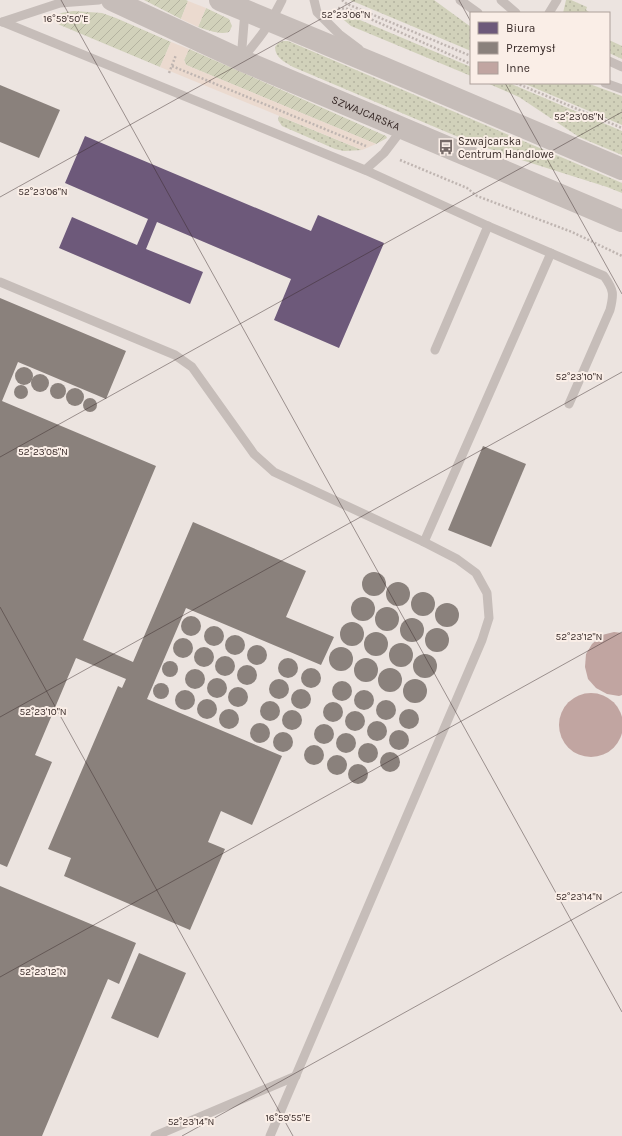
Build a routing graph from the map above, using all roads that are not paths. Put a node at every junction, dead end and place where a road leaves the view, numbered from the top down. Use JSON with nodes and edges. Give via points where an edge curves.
{"nodes":[{"id":1,"x":99,"y":0,"type":"edge"},
{"id":2,"x":112,"y":0,"type":"edge"},
{"id":3,"x":220,"y":0,"type":"edge"},
{"id":4,"x":282,"y":0,"type":"edge"},
{"id":5,"x":460,"y":0,"type":"edge"},
{"id":6,"x":501,"y":0,"type":"edge"},
{"id":7,"x":557,"y":0,"type":"edge"},
{"id":8,"x":315,"y":3,"type":"edge"},
{"id":9,"x":246,"y":5,"type":"edge"},
{"id":10,"x":477,"y":12,"type":"edge"},
{"id":11,"x":515,"y":12,"type":"edge"},
{"id":12,"x":549,"y":12,"type":"edge"},
{"id":13,"x":272,"y":21,"type":"junction"},
{"id":14,"x":1,"y":22,"type":"edge"},
{"id":15,"x":240,"y":60,"type":"junction"},
{"id":16,"x":610,"y":61,"type":"edge"},
{"id":17,"x":622,"y":67,"type":"edge"},
{"id":18,"x":384,"y":68,"type":"junction"},
{"id":19,"x":608,"y":84,"type":"edge"},
{"id":20,"x":622,"y":89,"type":"edge"},
{"id":21,"x":403,"y":128,"type":"junction"},
{"id":22,"x":622,"y":169,"type":"edge"},
{"id":23,"x":365,"y":170,"type":"junction"},
{"id":24,"x":622,"y":221,"type":"edge"},
{"id":25,"x":488,"y":226,"type":"junction"},
{"id":26,"x":552,"y":253,"type":"junction"},
{"id":27,"x":0,"y":282,"type":"edge"},
{"id":28,"x":435,"y":350,"type":"dead end"},
{"id":29,"x":569,"y":404,"type":"dead end"},
{"id":30,"x":424,"y":542,"type":"junction"},
{"id":31,"x":296,"y":1076,"type":"junction"},
{"id":32,"x":155,"y":1136,"type":"edge"},
{"id":33,"x":270,"y":1136,"type":"edge"}],
"edges":[{"from":1,"to":14,"type":"lane","via":[[60,3]]},
{"from":2,"to":15,"type":"street","name":"SZWAJCARSKA"},
{"from":3,"to":9,"type":"street"},
{"from":4,"to":13,"type":"lane"},
{"from":5,"to":10,"type":"lane"},
{"from":6,"to":11,"type":"lane"},
{"from":7,"to":12,"type":"lane"},
{"from":8,"to":18,"type":"lane","via":[[317,12],[339,34]]},
{"from":9,"to":13,"type":"street"},
{"from":9,"to":15,"type":"lane"},
{"from":13,"to":15,"type":"lane"},
{"from":13,"to":18,"type":"street"},
{"from":14,"to":23,"type":"lane"},
{"from":15,"to":21,"type":"street","name":"SZWAJCARSKA"},
{"from":16,"to":17,"type":"lane"},
{"from":18,"to":22,"type":"street"},
{"from":19,"to":20,"type":"lane"},
{"from":21,"to":23,"type":"lane","via":[[384,154]]},
{"from":21,"to":24,"type":"street","name":"SZWAJCARSKA"},
{"from":23,"to":25,"type":"lane"},
{"from":25,"to":26,"type":"lane"},
{"from":25,"to":28,"type":"lane"},
{"from":26,"to":29,"type":"lane","via":[[604,276],[612,286],[610,310]]},
{"from":26,"to":30,"type":"lane"},
{"from":27,"to":30,"type":"lane","via":[[175,355],[192,367],[254,454],[274,472]]},
{"from":30,"to":31,"type":"lane","via":[[457,559],[476,573],[487,593],[489,618]]},
{"from":31,"to":32,"type":"lane"},
{"from":31,"to":33,"type":"lane"}]}
